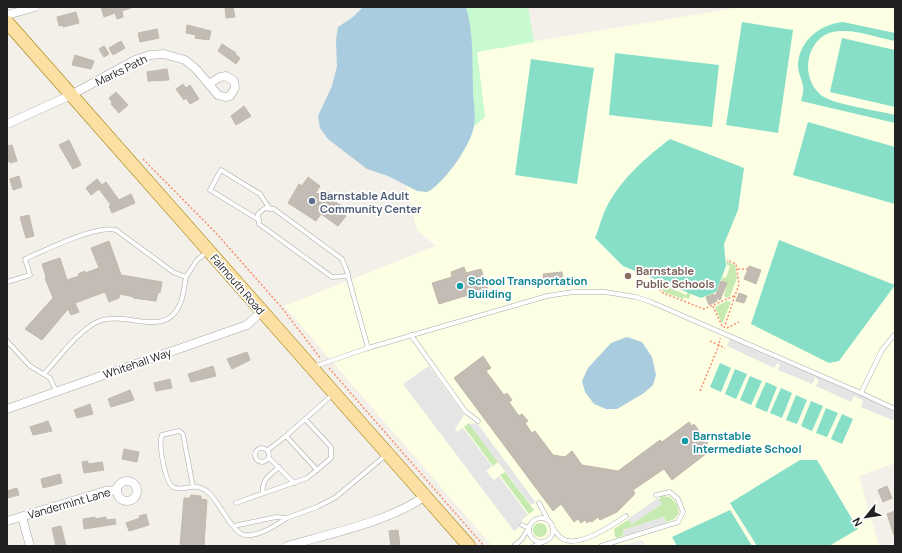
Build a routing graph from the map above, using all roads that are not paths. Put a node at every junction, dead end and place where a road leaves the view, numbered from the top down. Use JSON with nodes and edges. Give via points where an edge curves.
{"nodes":[{"id":1,"x":35,"y":7,"type":"edge"},
{"id":2,"x":7,"y":15,"type":"edge"},
{"id":3,"x":7,"y":22,"type":"edge"},
{"id":4,"x":209,"y":84,"type":"dead end"},
{"id":5,"x":71,"y":95,"type":"junction"},
{"id":6,"x":7,"y":124,"type":"edge"},
{"id":7,"x":270,"y":209,"type":"junction"},
{"id":8,"x":259,"y":220,"type":"junction"},
{"id":9,"x":209,"y":251,"type":"junction"},
{"id":10,"x":348,"y":276,"type":"junction"},
{"id":11,"x":186,"y":277,"type":"junction"},
{"id":12,"x":7,"y":282,"type":"edge"},
{"id":13,"x":262,"y":312,"type":"junction"},
{"id":14,"x":895,"y":334,"type":"edge"},
{"id":15,"x":411,"y":335,"type":"junction"},
{"id":16,"x":7,"y":341,"type":"edge"},
{"id":17,"x":368,"y":348,"type":"junction"},
{"id":18,"x":312,"y":368,"type":"junction"},
{"id":19,"x":44,"y":374,"type":"junction"},
{"id":20,"x":56,"y":391,"type":"junction"},
{"id":21,"x":334,"y":393,"type":"junction"},
{"id":22,"x":861,"y":393,"type":"junction"},
{"id":23,"x":7,"y":408,"type":"edge"},
{"id":24,"x":895,"y":409,"type":"edge"},
{"id":25,"x":305,"y":419,"type":"junction"},
{"id":26,"x":478,"y":422,"type":"dead end"},
{"id":27,"x":286,"y":436,"type":"junction"},
{"id":28,"x":268,"y":450,"type":"junction"},
{"id":29,"x":387,"y":453,"type":"junction"},
{"id":30,"x":269,"y":458,"type":"junction"},
{"id":31,"x":279,"y":467,"type":"junction"},
{"id":32,"x":317,"y":470,"type":"junction"},
{"id":33,"x":294,"y":482,"type":"junction"},
{"id":34,"x":193,"y":487,"type":"junction"},
{"id":35,"x":117,"y":490,"type":"dead end"},
{"id":36,"x":263,"y":493,"type":"junction"},
{"id":37,"x":656,"y":495,"type":"dead end"},
{"id":38,"x":425,"y":496,"type":"junction"},
{"id":39,"x":236,"y":503,"type":"dead end"},
{"id":40,"x":539,"y":503,"type":"dead end"},
{"id":41,"x":626,"y":516,"type":"dead end"},
{"id":42,"x":22,"y":517,"type":"junction"},
{"id":43,"x":287,"y":518,"type":"junction"},
{"id":44,"x":7,"y":521,"type":"edge"},
{"id":45,"x":548,"y":521,"type":"junction"},
{"id":46,"x":522,"y":525,"type":"dead end"},
{"id":47,"x":234,"y":526,"type":"junction"},
{"id":48,"x":552,"y":527,"type":"junction"},
{"id":49,"x":529,"y":528,"type":"junction"},
{"id":50,"x":317,"y":537,"type":"junction"},
{"id":51,"x":543,"y":541,"type":"junction"},
{"id":52,"x":30,"y":546,"type":"edge"},
{"id":53,"x":287,"y":546,"type":"edge"},
{"id":54,"x":319,"y":546,"type":"edge"},
{"id":55,"x":469,"y":546,"type":"edge"},
{"id":56,"x":514,"y":546,"type":"edge"},
{"id":57,"x":534,"y":546,"type":"edge"},
{"id":58,"x":601,"y":546,"type":"edge"}],
"edges":[{"from":1,"to":2,"type":"street"},
{"from":3,"to":5,"type":"main road","name":"Falmouth Road"},
{"from":4,"to":5,"type":"street","name":"Marks Path","via":[[185,60],[157,54],[135,60]]},
{"from":5,"to":6,"type":"street","name":"Marks Path"},
{"from":5,"to":9,"type":"main road","name":"Falmouth Road"},
{"from":7,"to":8,"type":"lane","via":[[265,208],[258,214]]},
{"from":7,"to":8,"type":"lane","via":[[260,194],[221,170],[210,190]]},
{"from":7,"to":10,"type":"lane","via":[[274,209],[342,259]]},
{"from":8,"to":10,"type":"lane","via":[[259,224],[332,277]]},
{"from":9,"to":11,"type":"lane","via":[[196,260]]},
{"from":9,"to":13,"type":"main road","name":"Falmouth Road"},
{"from":10,"to":17,"type":"lane"},
{"from":11,"to":12,"type":"lane","via":[[173,272],[111,228],[75,238],[26,259],[30,275]]},
{"from":11,"to":19,"type":"lane","via":[[181,302],[177,311],[167,320],[150,323],[109,318],[96,323],[86,329]]},
{"from":13,"to":18,"type":"main road","name":"Falmouth Road"},
{"from":13,"to":20,"type":"street","name":"Whitehall Way","via":[[247,325]]},
{"from":14,"to":22,"type":"lane","via":[[882,350]]},
{"from":15,"to":17,"type":"lane"},
{"from":15,"to":22,"type":"lane","via":[[551,296],[582,292],[615,294],[651,302]]},
{"from":15,"to":26,"type":"lane","via":[[465,411]]},
{"from":16,"to":19,"type":"lane","via":[[30,366]]},
{"from":17,"to":18,"type":"lane"},
{"from":18,"to":21,"type":"main road","name":"Falmouth Road"},
{"from":19,"to":20,"type":"lane","via":[[50,378]]},
{"from":20,"to":23,"type":"street","name":"Whitehall Way"},
{"from":21,"to":25,"type":"lane"},
{"from":21,"to":29,"type":"main road","name":"Falmouth Road"},
{"from":22,"to":24,"type":"lane"},
{"from":25,"to":27,"type":"lane"},
{"from":25,"to":32,"type":"lane","via":[[331,447],[331,458]]},
{"from":27,"to":28,"type":"lane"},
{"from":27,"to":32,"type":"lane"},
{"from":28,"to":30,"type":"lane"},
{"from":28,"to":30,"type":"lane","via":[[260,448],[255,456],[262,462]]},
{"from":29,"to":38,"type":"main road","name":"Falmouth Road"},
{"from":29,"to":43,"type":"lane","via":[[336,497],[312,510]]},
{"from":30,"to":31,"type":"lane"},
{"from":31,"to":33,"type":"lane"},
{"from":31,"to":36,"type":"lane","via":[[264,480]]},
{"from":32,"to":33,"type":"lane","via":[[307,478]]},
{"from":33,"to":36,"type":"lane"},
{"from":34,"to":34,"type":"lane","via":[[176,488],[170,483],[159,444],[162,435],[179,431],[183,434]]},
{"from":34,"to":47,"type":"lane","via":[[201,487],[211,494]]},
{"from":35,"to":42,"type":"street","name":"Vandermint Lane","via":[[105,491]]},
{"from":36,"to":39,"type":"lane"},
{"from":37,"to":58,"type":"lane","via":[[670,492],[678,499],[683,512],[678,522]]},
{"from":38,"to":50,"type":"street","via":[[412,505],[372,521]]},
{"from":38,"to":55,"type":"main road","name":"Falmouth Road"},
{"from":40,"to":45,"type":"lane"},
{"from":41,"to":48,"type":"lane","via":[[607,529],[573,542],[563,539]]},
{"from":42,"to":44,"type":"street","name":"Vandermint Lane"},
{"from":42,"to":52,"type":"street","name":"Vandermint Lane"},
{"from":43,"to":47,"type":"lane","via":[[276,517]]},
{"from":43,"to":47,"type":"lane","via":[[275,526],[250,535],[242,534]]},
{"from":45,"to":48,"type":"lane"},
{"from":45,"to":49,"type":"lane","via":[[536,519]]},
{"from":46,"to":49,"type":"lane"},
{"from":48,"to":51,"type":"lane","via":[[551,534]]},
{"from":49,"to":51,"type":"lane","via":[[533,539]]},
{"from":49,"to":56,"type":"lane"},
{"from":50,"to":53,"type":"street"},
{"from":50,"to":54,"type":"street"},
{"from":51,"to":57,"type":"lane"}]}
